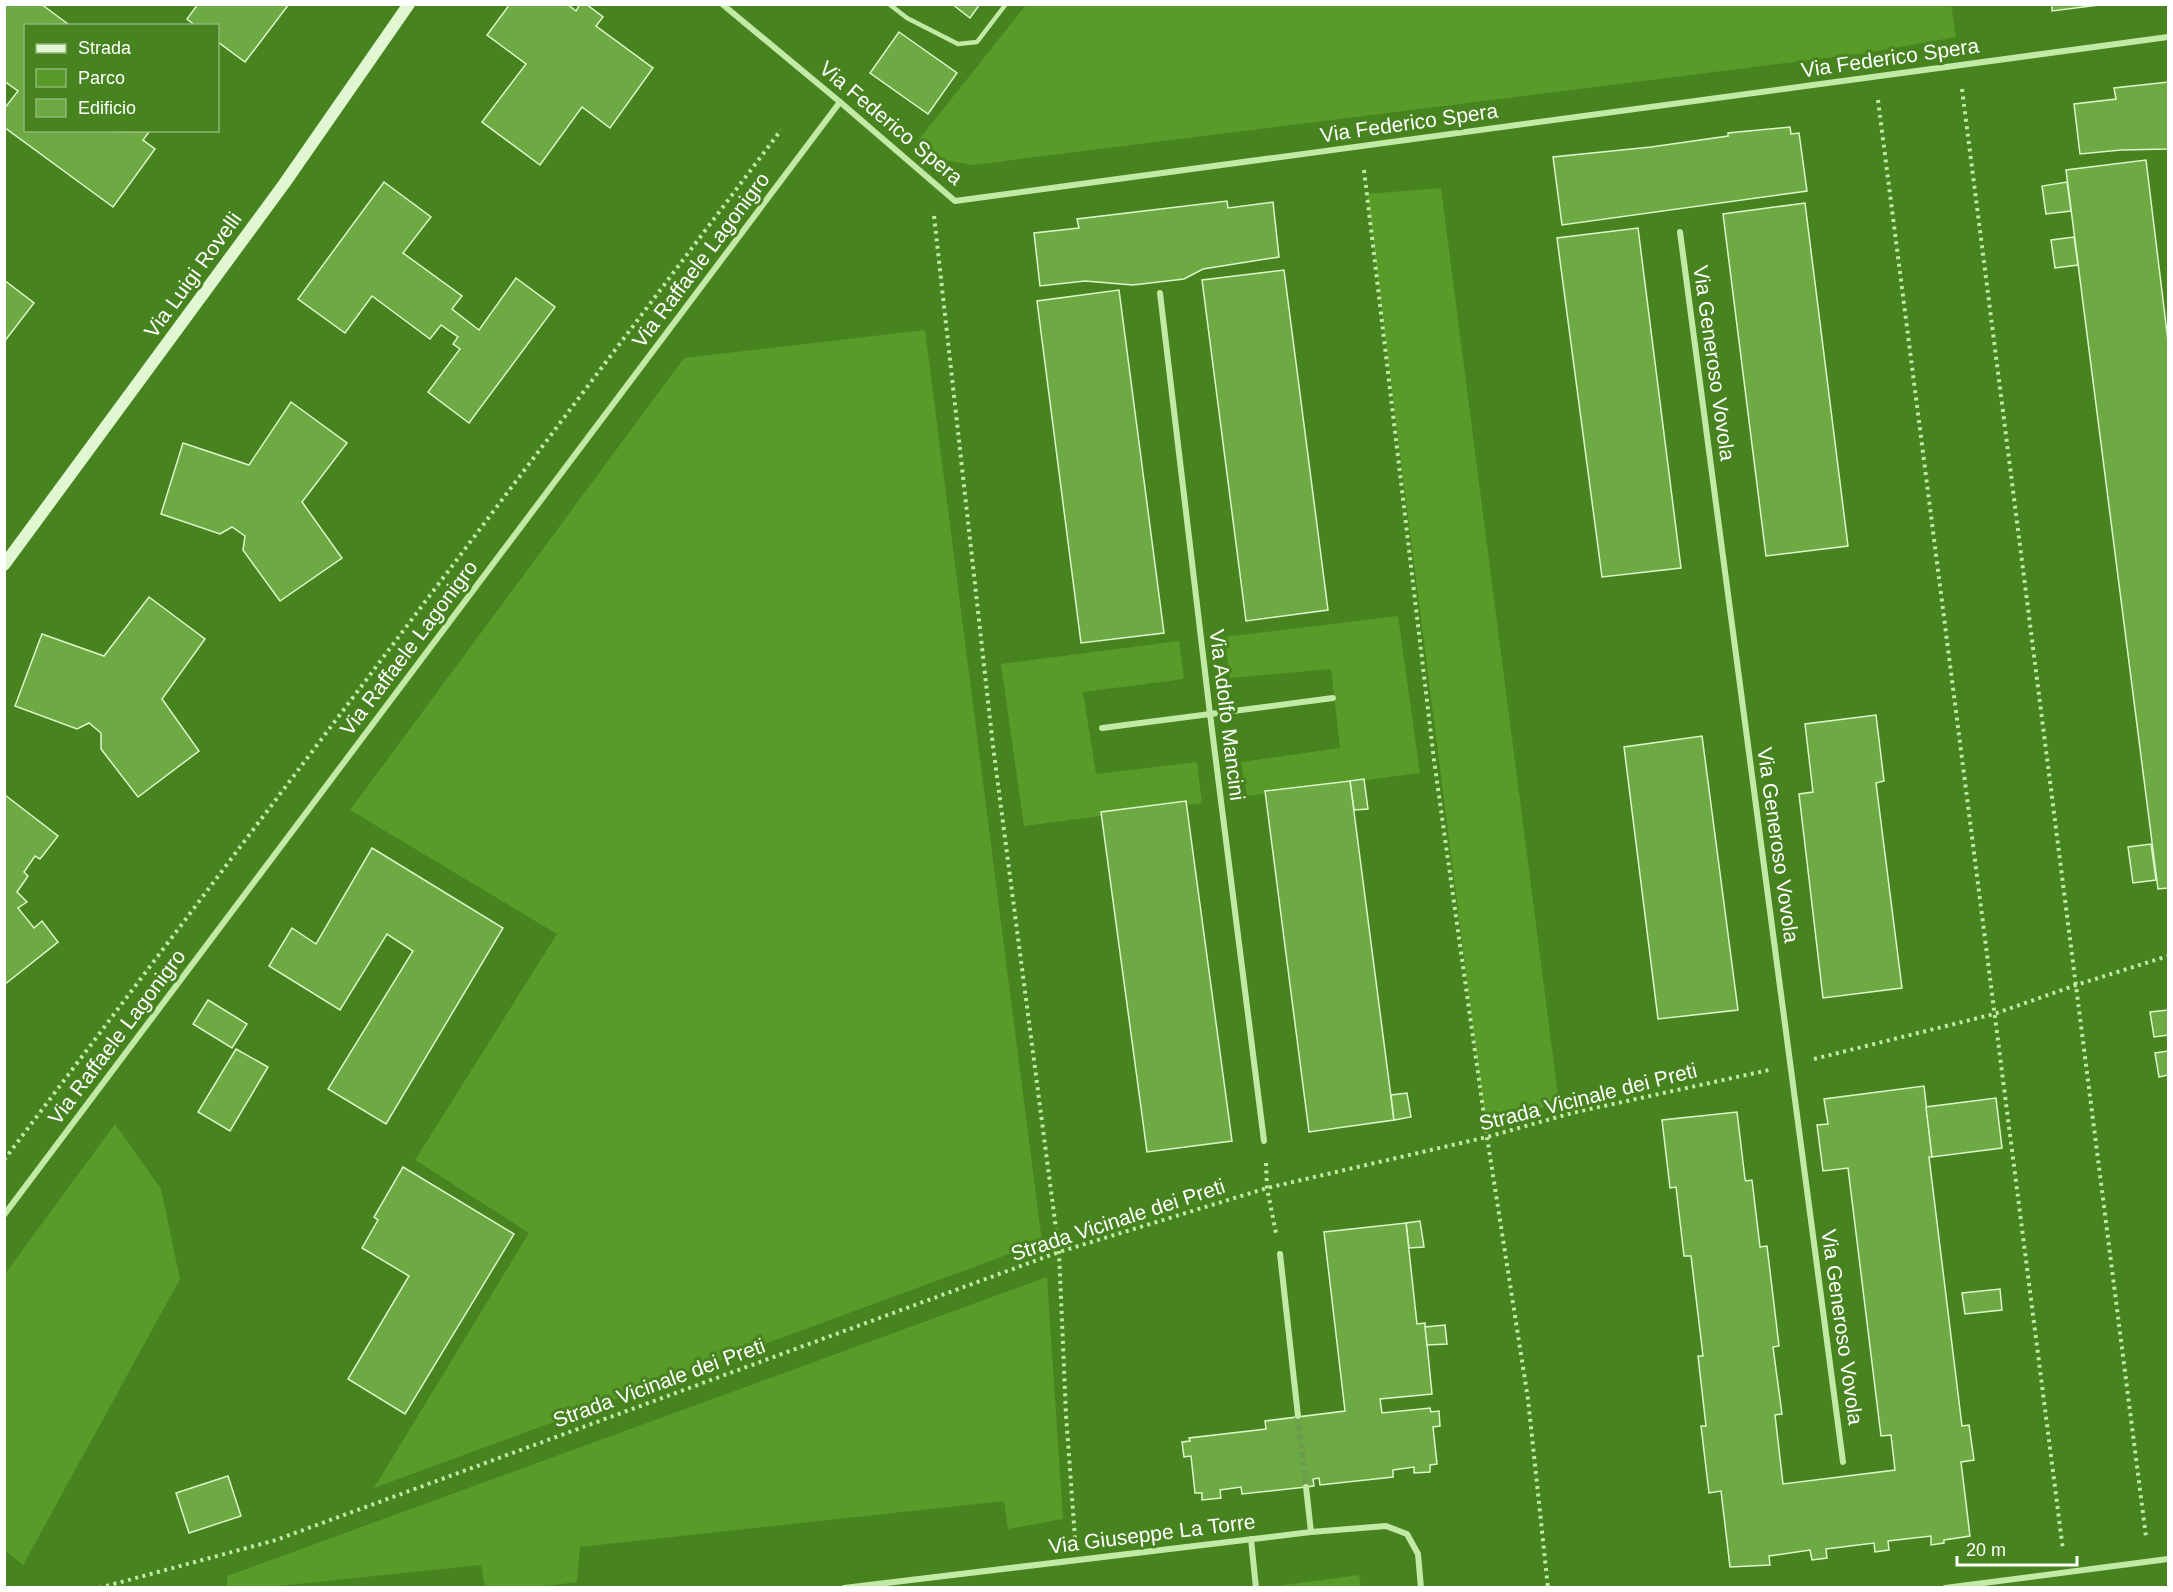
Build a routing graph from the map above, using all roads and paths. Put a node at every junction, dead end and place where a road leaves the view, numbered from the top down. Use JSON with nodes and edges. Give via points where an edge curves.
{"nodes":[{"id":1,"x":410,"y":4,"type":"edge"},
{"id":2,"x":722,"y":4,"type":"edge"},
{"id":3,"x":889,"y":4,"type":"edge"},
{"id":4,"x":1006,"y":4,"type":"edge"},
{"id":5,"x":2169,"y":37,"type":"edge"},
{"id":6,"x":1959,"y":65,"type":"junction"},
{"id":7,"x":1875,"y":77,"type":"junction"},
{"id":8,"x":840,"y":102,"type":"junction"},
{"id":9,"x":781,"y":130,"type":"dead end"},
{"id":10,"x":1361,"y":146,"type":"junction"},
{"id":11,"x":931,"y":180,"type":"junction"},
{"id":12,"x":1680,"y":232,"type":"dead end"},
{"id":13,"x":1160,"y":293,"type":"dead end"},
{"id":14,"x":4,"y":565,"type":"edge"},
{"id":15,"x":1333,"y":698,"type":"dead end"},
{"id":16,"x":1210,"y":714,"type":"junction"},
{"id":17,"x":1102,"y":728,"type":"dead end"},
{"id":18,"x":2169,"y":956,"type":"edge"},
{"id":19,"x":2076,"y":985,"type":"junction"},
{"id":20,"x":1994,"y":1014,"type":"junction"},
{"id":21,"x":1791,"y":1065,"type":"junction"},
{"id":22,"x":1487,"y":1137,"type":"junction"},
{"id":23,"x":1264,"y":1141,"type":"joint"},
{"id":24,"x":4,"y":1160,"type":"edge"},
{"id":25,"x":1268,"y":1188,"type":"junction"},
{"id":26,"x":4,"y":1215,"type":"edge"},
{"id":27,"x":1059,"y":1252,"type":"junction"},
{"id":28,"x":1280,"y":1254,"type":"joint"},
{"id":29,"x":1298,"y":1416,"type":"tunnel mouth"},
{"id":30,"x":1844,"y":1462,"type":"dead end"},
{"id":31,"x":1306,"y":1487,"type":"tunnel mouth"},
{"id":32,"x":1311,"y":1532,"type":"junction"},
{"id":33,"x":1251,"y":1539,"type":"junction"},
{"id":34,"x":2169,"y":1559,"type":"edge"},
{"id":35,"x":1077,"y":1560,"type":"junction"},
{"id":36,"x":2150,"y":1562,"type":"junction"},
{"id":37,"x":2065,"y":1572,"type":"junction"},
{"id":38,"x":99,"y":1587,"type":"edge"},
{"id":39,"x":844,"y":1587,"type":"edge"},
{"id":40,"x":1256,"y":1587,"type":"edge"},
{"id":41,"x":1421,"y":1587,"type":"edge"},
{"id":42,"x":1548,"y":1587,"type":"edge"},
{"id":43,"x":1945,"y":1587,"type":"edge"}],
"edges":[{"from":1,"to":14,"type":"street","name":"Via Luigi Rovelli","via":[[284,184]]},
{"from":2,"to":8,"type":"street","name":"Via Federico Spera"},
{"from":3,"to":4,"type":"lane","via":[[907,18],[958,44],[978,42]]},
{"from":5,"to":6,"type":"street","name":"Via Federico Spera"},
{"from":6,"to":7,"type":"street","name":"Via Federico Spera"},
{"from":6,"to":19,"type":"path"},
{"from":7,"to":10,"type":"street","name":"Via Federico Spera"},
{"from":7,"to":20,"type":"path"},
{"from":8,"to":11,"type":"street","name":"Via Federico Spera"},
{"from":8,"to":26,"type":"street","name":"Via Raffaele Lagonigro"},
{"from":9,"to":24,"type":"path"},
{"from":10,"to":11,"type":"street","name":"Via Federico Spera","via":[[955,201]]},
{"from":10,"to":22,"type":"path","via":[[1434,760]]},
{"from":11,"to":27,"type":"path","via":[[993,746]]},
{"from":12,"to":21,"type":"street","name":"Via Generoso Vovola"},
{"from":13,"to":16,"type":"street","name":"Via Adolfo Mancini"},
{"from":15,"to":16,"type":"street"},
{"from":16,"to":17,"type":"street"},
{"from":16,"to":23,"type":"street","name":"Via Adolfo Mancini"},
{"from":18,"to":19,"type":"path","name":"Strada Vicinale dei Preti"},
{"from":19,"to":20,"type":"path","name":"Strada Vicinale dei Preti"},
{"from":19,"to":36,"type":"path"},
{"from":20,"to":21,"type":"path","name":"Strada Vicinale dei Preti"},
{"from":20,"to":37,"type":"path"},
{"from":21,"to":22,"type":"path","name":"Strada Vicinale dei Preti","via":[[1572,1113]]},
{"from":21,"to":30,"type":"street","name":"Via Generoso Vovola"},
{"from":22,"to":25,"type":"path","name":"Strada Vicinale dei Preti"},
{"from":22,"to":42,"type":"path","via":[[1528,1399]]},
{"from":23,"to":25,"type":"path"},
{"from":25,"to":27,"type":"path","name":"Strada Vicinale dei Preti"},
{"from":25,"to":28,"type":"path"},
{"from":27,"to":35,"type":"path"},
{"from":27,"to":38,"type":"path","name":"Strada Vicinale dei Preti","via":[[276,1540]]},
{"from":28,"to":29,"type":"street"},
{"from":31,"to":32,"type":"street"},
{"from":32,"to":33,"type":"street","name":"Via Giuseppe La Torre"},
{"from":32,"to":41,"type":"street","name":"Via Giuseppe La Torre","via":[[1386,1526],[1407,1534],[1418,1554]]},
{"from":33,"to":35,"type":"street","name":"Via Giuseppe La Torre"},
{"from":33,"to":40,"type":"street"},
{"from":34,"to":36,"type":"street"},
{"from":35,"to":39,"type":"street","name":"Via Giuseppe La Torre"},
{"from":36,"to":37,"type":"street"},
{"from":37,"to":43,"type":"street"}]}
